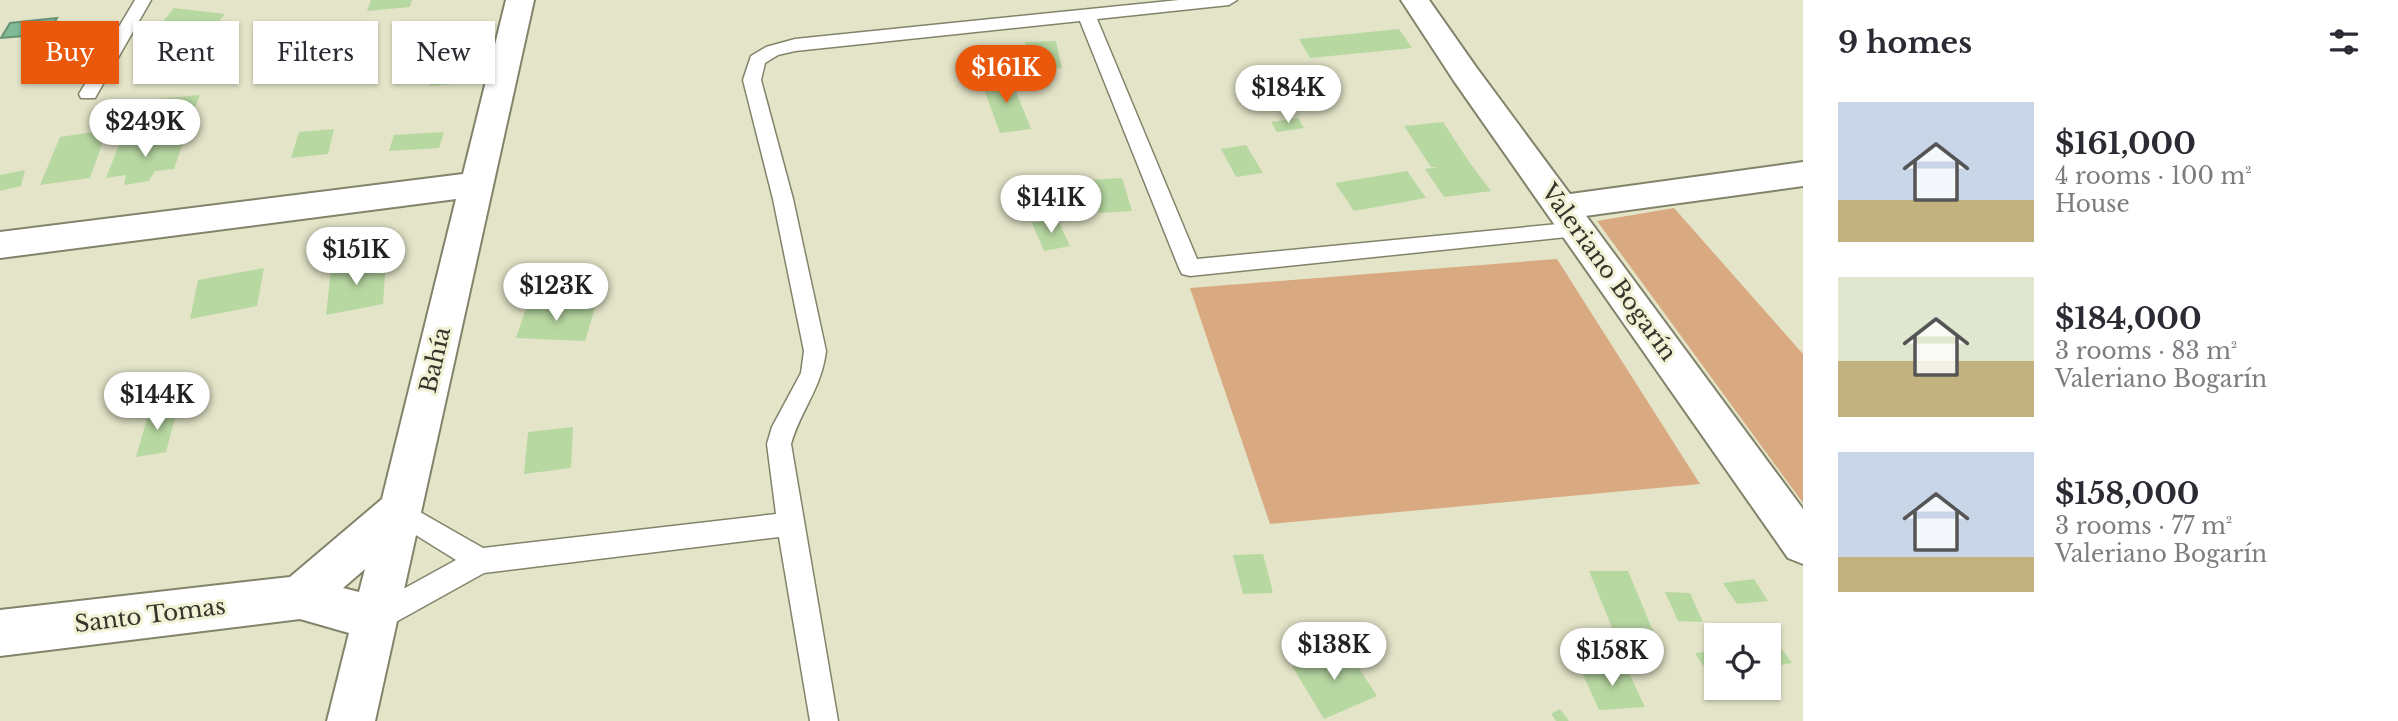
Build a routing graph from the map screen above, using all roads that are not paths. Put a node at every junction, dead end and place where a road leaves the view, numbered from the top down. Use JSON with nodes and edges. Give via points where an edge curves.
{"nodes":[{"id":1,"x":143,"y":0,"type":"edge"},
{"id":2,"x":520,"y":0,"type":"edge"},
{"id":3,"x":1229,"y":0,"type":"edge"},
{"id":4,"x":1415,"y":0,"type":"edge"},
{"id":5,"x":1086,"y":14,"type":"junction"},
{"id":6,"x":88,"y":94,"type":"dead end"},
{"id":7,"x":1803,"y":174,"type":"edge"},
{"id":8,"x":476,"y":184,"type":"junction"},
{"id":9,"x":1571,"y":218,"type":"junction"},
{"id":10,"x":0,"y":245,"type":"edge"},
{"id":11,"x":399,"y":511,"type":"junction"},
{"id":12,"x":790,"y":524,"type":"junction"},
{"id":13,"x":1803,"y":544,"type":"edge"},
{"id":14,"x":480,"y":561,"type":"junction"},
{"id":15,"x":300,"y":597,"type":"junction"},
{"id":16,"x":375,"y":619,"type":"junction"},
{"id":17,"x":0,"y":633,"type":"edge"},
{"id":18,"x":351,"y":721,"type":"edge"},
{"id":19,"x":824,"y":721,"type":"edge"}],
"edges":[{"from":1,"to":6,"type":"lane"},
{"from":2,"to":8,"type":"street","name":"Bahía"},
{"from":3,"to":5,"type":"lane"},
{"from":4,"to":9,"type":"street","name":"Valeriano Bogarín"},
{"from":5,"to":9,"type":"lane","via":[[1190,268]]},
{"from":5,"to":12,"type":"lane","via":[[795,45],[757,61],[752,80],[815,351],[812,373],[783,427],[779,444]]},
{"from":7,"to":9,"type":"street"},
{"from":8,"to":10,"type":"street"},
{"from":8,"to":11,"type":"street","name":"Bahía"},
{"from":9,"to":13,"type":"street","name":"Valeriano Bogarín"},
{"from":11,"to":14,"type":"lane"},
{"from":11,"to":15,"type":"street"},
{"from":11,"to":16,"type":"street","name":"Bahía"},
{"from":12,"to":14,"type":"lane"},
{"from":12,"to":19,"type":"lane"},
{"from":14,"to":16,"type":"lane"},
{"from":15,"to":16,"type":"street","name":"Santo Tomas"},
{"from":15,"to":17,"type":"street","name":"Santo Tomas"},
{"from":16,"to":18,"type":"street","name":"Bahía"}]}
